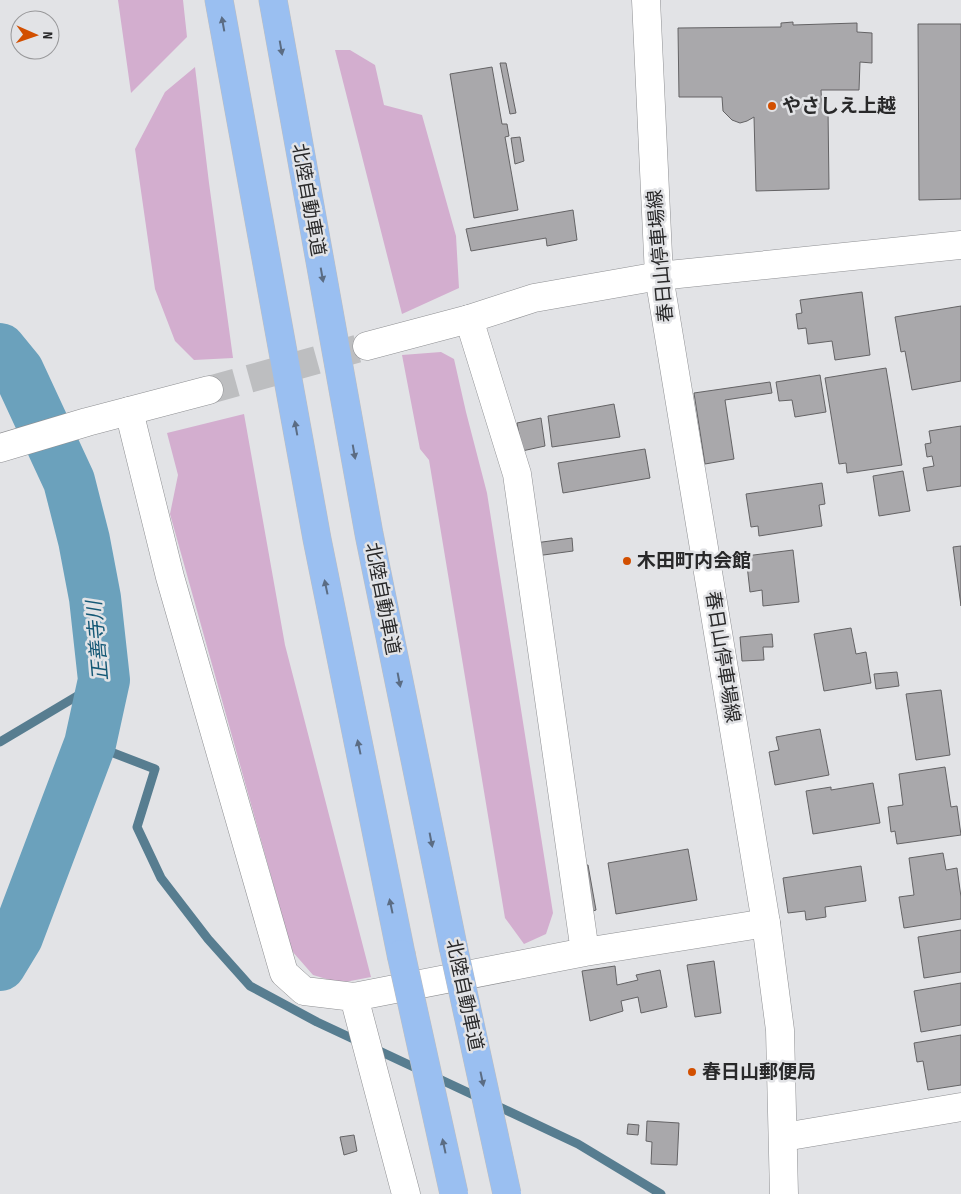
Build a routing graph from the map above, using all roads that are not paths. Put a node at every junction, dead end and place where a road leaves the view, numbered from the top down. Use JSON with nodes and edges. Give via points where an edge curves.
{"nodes":[{"id":1,"x":219,"y":0,"type":"edge"},
{"id":2,"x":272,"y":0,"type":"edge"},
{"id":3,"x":646,"y":0,"type":"edge"},
{"id":4,"x":961,"y":244,"type":"edge"},
{"id":5,"x":659,"y":276,"type":"junction"},
{"id":6,"x":469,"y":320,"type":"junction"},
{"id":7,"x":367,"y":346,"type":"tunnel mouth"},
{"id":8,"x":209,"y":390,"type":"tunnel mouth"},
{"id":9,"x":130,"y":411,"type":"junction"},
{"id":10,"x":0,"y":448,"type":"edge"},
{"id":11,"x":766,"y":923,"type":"junction"},
{"id":12,"x":585,"y":952,"type":"junction"},
{"id":13,"x":354,"y":997,"type":"junction"},
{"id":14,"x":961,"y":1107,"type":"edge"},
{"id":15,"x":784,"y":1137,"type":"junction"},
{"id":16,"x":406,"y":1194,"type":"edge"},
{"id":17,"x":454,"y":1194,"type":"edge"},
{"id":18,"x":507,"y":1194,"type":"edge"},
{"id":19,"x":784,"y":1194,"type":"edge"}],
"edges":[{"from":17,"to":1,"type":"highway","one_way":true,"bridge":true,"via":[[401,954],[317,540]]},
{"from":2,"to":18,"type":"highway","name":"北陸自動車道","one_way":true,"bridge":true,"via":[[369,534]]},
{"from":3,"to":5,"type":"street","name":"春日山停車場線"},
{"from":4,"to":5,"type":"street"},
{"from":5,"to":6,"type":"street","via":[[534,298]]},
{"from":5,"to":11,"type":"street","name":"春日山停車場線"},
{"from":6,"to":7,"type":"street"},
{"from":6,"to":12,"type":"street","via":[[517,474]]},
{"from":8,"to":9,"type":"street"},
{"from":9,"to":10,"type":"street"},
{"from":9,"to":13,"type":"street","via":[[170,578],[284,972],[304,991]]},
{"from":11,"to":12,"type":"street"},
{"from":11,"to":15,"type":"street","name":"春日山停車場線","via":[[780,1030]]},
{"from":12,"to":13,"type":"street"},
{"from":13,"to":16,"type":"street"},
{"from":14,"to":15,"type":"street"},
{"from":15,"to":19,"type":"street","name":"春日山停車場線"}]}
